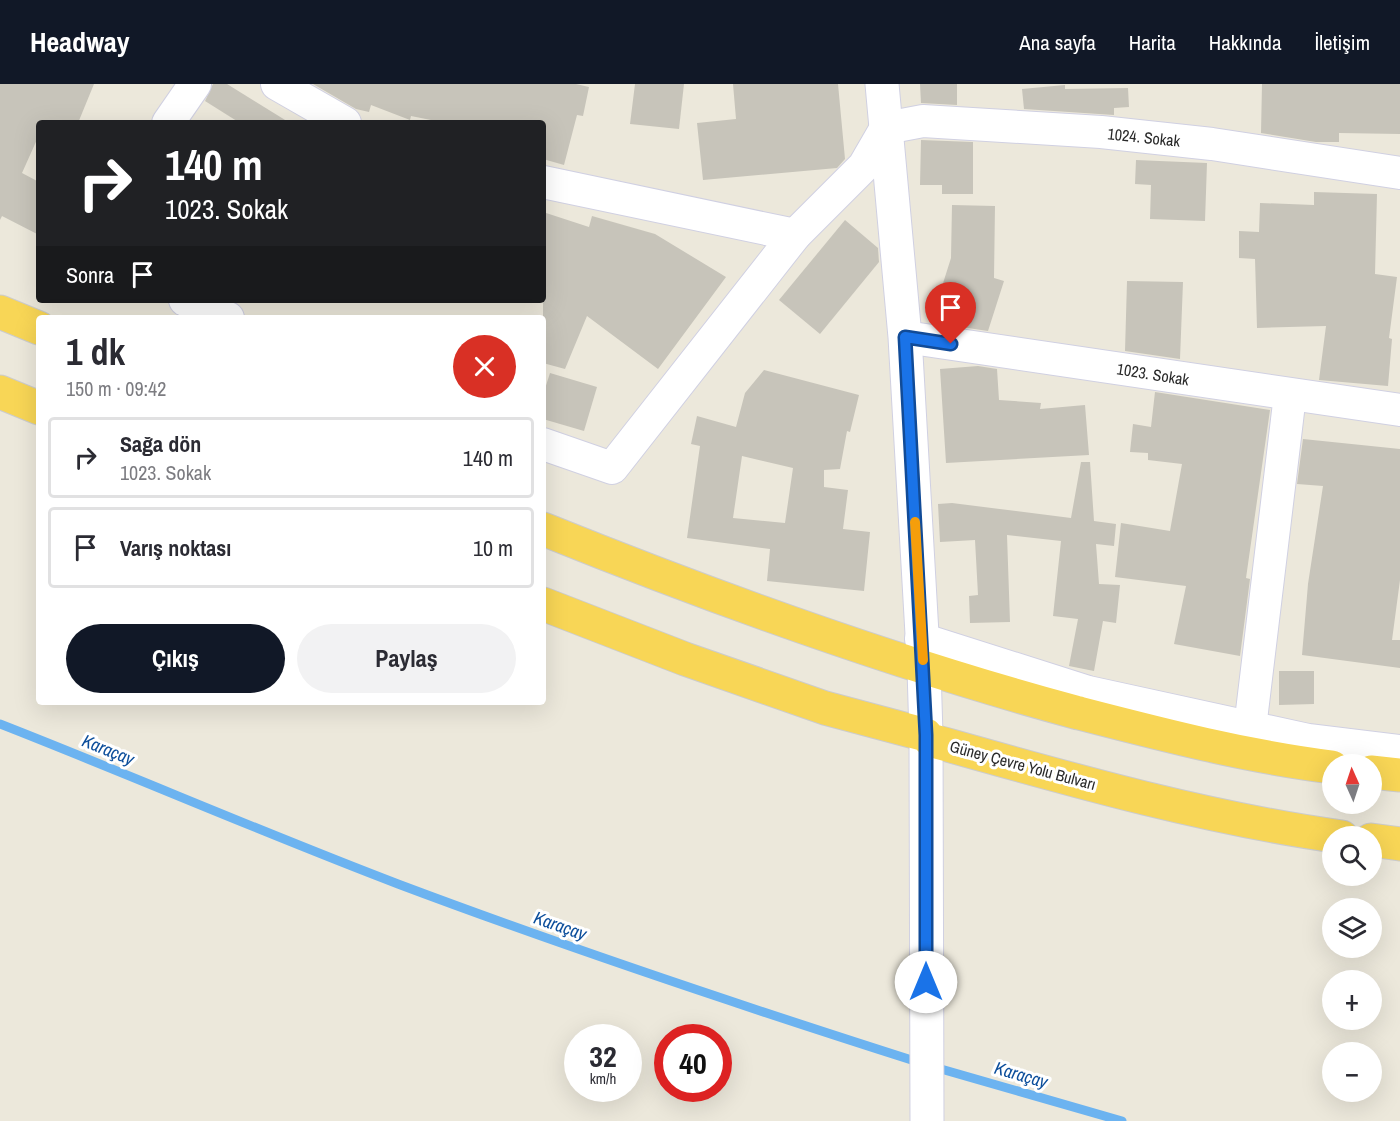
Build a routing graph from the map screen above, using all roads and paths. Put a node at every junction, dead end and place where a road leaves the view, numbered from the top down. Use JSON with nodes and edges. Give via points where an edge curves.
{"nodes":[{"id":1,"x":195,"y":84,"type":"edge"},
{"id":2,"x":276,"y":84,"type":"edge"},
{"id":3,"x":882,"y":84,"type":"edge"},
{"id":4,"x":170,"y":120,"type":"edge"},
{"id":5,"x":340,"y":120,"type":"edge"},
{"id":6,"x":886,"y":128,"type":"junction"},
{"id":7,"x":1400,"y":173,"type":"edge"},
{"id":8,"x":546,"y":183,"type":"edge"},
{"id":9,"x":795,"y":235,"type":"junction"},
{"id":10,"x":191,"y":303,"type":"edge"},
{"id":11,"x":0,"y":312,"type":"edge"},
{"id":12,"x":221,"y":315,"type":"edge"},
{"id":13,"x":36,"y":327,"type":"edge"},
{"id":14,"x":905,"y":337,"type":"junction"},
{"id":15,"x":0,"y":392,"type":"edge"},
{"id":16,"x":1290,"y":395,"type":"junction"},
{"id":17,"x":36,"y":407,"type":"edge"},
{"id":18,"x":1400,"y":410,"type":"edge"},
{"id":19,"x":546,"y":445,"type":"edge"},
{"id":20,"x":546,"y":530,"type":"edge"},
{"id":21,"x":546,"y":605,"type":"edge"},
{"id":22,"x":922,"y":654,"type":"junction"},
{"id":23,"x":1250,"y":728,"type":"junction"},
{"id":24,"x":926,"y":735,"type":"junction"},
{"id":25,"x":1400,"y":751,"type":"edge"},
{"id":26,"x":1322,"y":766,"type":"edge"},
{"id":27,"x":1382,"y":773,"type":"edge"},
{"id":28,"x":1400,"y":775,"type":"edge"},
{"id":29,"x":1322,"y":833,"type":"edge"},
{"id":30,"x":1382,"y":842,"type":"edge"},
{"id":31,"x":1400,"y":844,"type":"edge"},
{"id":32,"x":927,"y":1121,"type":"edge"}],
"edges":[{"from":1,"to":4,"type":"street"},
{"from":2,"to":5,"type":"street"},
{"from":3,"to":6,"type":"street"},
{"from":6,"to":7,"type":"street","name":"1024. Sokak","via":[[923,121],[1101,132],[1223,145]]},
{"from":6,"to":9,"type":"street","via":[[864,166]]},
{"from":6,"to":14,"type":"street"},
{"from":8,"to":9,"type":"street"},
{"from":9,"to":19,"type":"street","via":[[612,468]]},
{"from":10,"to":12,"type":"street"},
{"from":11,"to":13,"type":"highway"},
{"from":14,"to":16,"type":"street","name":"1023. Sokak"},
{"from":14,"to":22,"type":"street"},
{"from":15,"to":17,"type":"highway"},
{"from":16,"to":18,"type":"street","name":"1023. Sokak"},
{"from":16,"to":23,"type":"street"},
{"from":20,"to":22,"type":"highway","via":[[654,574]]},
{"from":21,"to":24,"type":"highway","name":"Güney Çevre Yolu Bulvarı","via":[[825,708]]},
{"from":22,"to":23,"type":"street"},
{"from":22,"to":24,"type":"street"},
{"from":22,"to":26,"type":"highway","via":[[1190,742]]},
{"from":23,"to":25,"type":"street","via":[[1308,740]]},
{"from":24,"to":29,"type":"highway","name":"Güney Çevre Yolu Bulvarı","via":[[930,740],[1081,782],[1200,811]]},
{"from":24,"to":32,"type":"street"},
{"from":27,"to":28,"type":"highway"},
{"from":30,"to":31,"type":"highway"}]}
